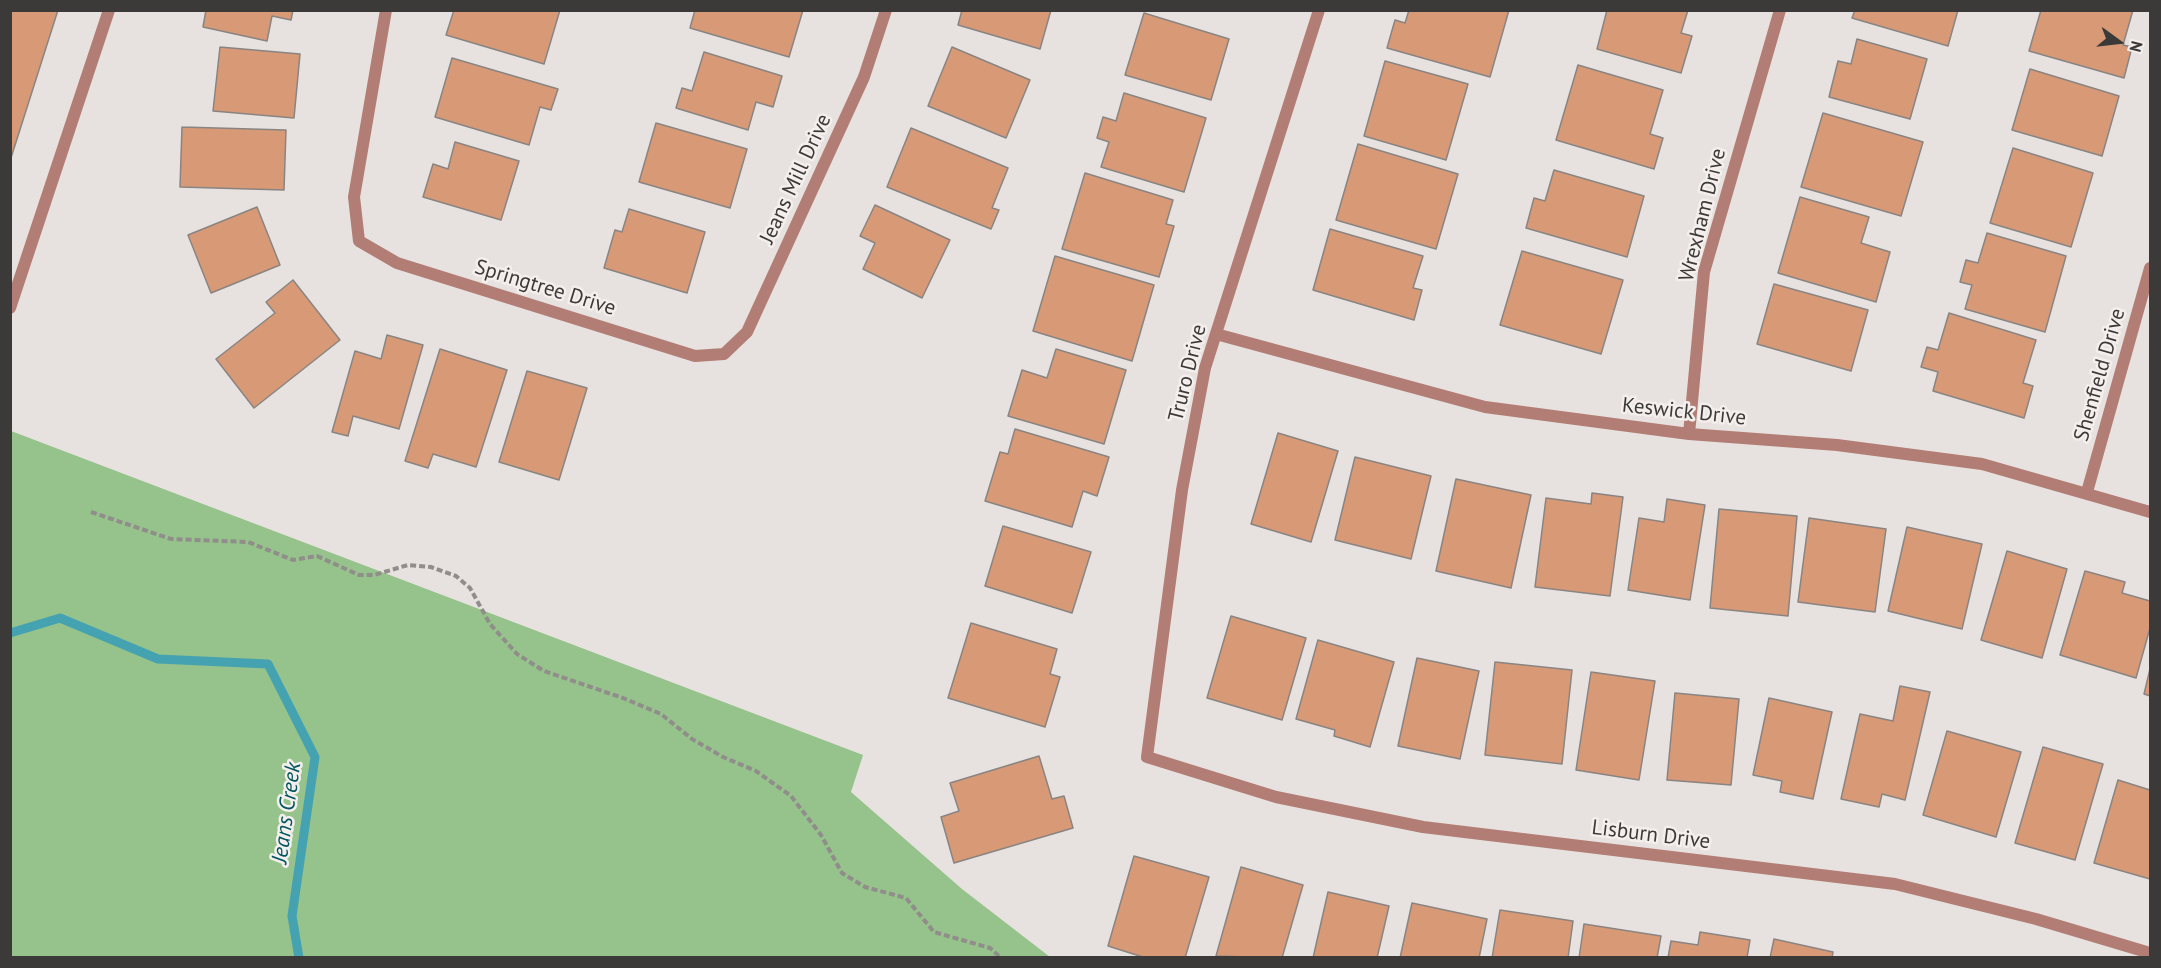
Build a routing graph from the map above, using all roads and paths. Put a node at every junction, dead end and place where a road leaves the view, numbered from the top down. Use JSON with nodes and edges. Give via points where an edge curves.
{"nodes":[{"id":1,"x":110,"y":10,"type":"edge"},
{"id":2,"x":386,"y":10,"type":"edge"},
{"id":3,"x":886,"y":10,"type":"edge"},
{"id":4,"x":1319,"y":10,"type":"edge"},
{"id":5,"x":1780,"y":10,"type":"edge"},
{"id":6,"x":2151,"y":268,"type":"edge"},
{"id":7,"x":10,"y":308,"type":"edge"},
{"id":8,"x":1216,"y":334,"type":"junction"},
{"id":9,"x":724,"y":354,"type":"joint"},
{"id":10,"x":1689,"y":434,"type":"junction"},
{"id":11,"x":2086,"y":492,"type":"junction"},
{"id":12,"x":92,"y":512,"type":"dead end"},
{"id":13,"x":2151,"y":512,"type":"edge"},
{"id":14,"x":1147,"y":757,"type":"joint"},
{"id":15,"x":2151,"y":953,"type":"edge"},
{"id":16,"x":1001,"y":957,"type":"edge"}],
"edges":[{"from":1,"to":7,"type":"street"},
{"from":2,"to":9,"type":"street","name":"Springtree Drive","via":[[354,197],[359,241],[398,263],[695,356]]},
{"from":3,"to":9,"type":"street","name":"Jeans Mill Drive","via":[[864,77],[747,332]]},
{"from":4,"to":8,"type":"street","name":"Truro Drive"},
{"from":5,"to":10,"type":"street","name":"Wrexham Drive","via":[[1704,272]]},
{"from":6,"to":11,"type":"street","name":"Shenfield Drive"},
{"from":8,"to":10,"type":"street","name":"Keswick Drive","via":[[1485,407]]},
{"from":8,"to":14,"type":"street","name":"Truro Drive","via":[[1205,368],[1182,490]]},
{"from":10,"to":11,"type":"street","name":"Keswick Drive","via":[[1837,445],[1982,464]]},
{"from":11,"to":13,"type":"street","name":"Keswick Drive"},
{"from":12,"to":16,"type":"path","via":[[171,539],[248,542],[293,560],[317,556],[359,575],[408,565],[431,567],[456,576],[470,588],[490,624],[517,654],[544,671],[662,714],[693,740],[756,771],[790,796],[821,835],[842,873],[865,888],[906,898],[934,932],[990,948]]},
{"from":14,"to":15,"type":"street","name":"Lisburn Drive","via":[[1276,797],[1423,827],[1895,884]]}]}
